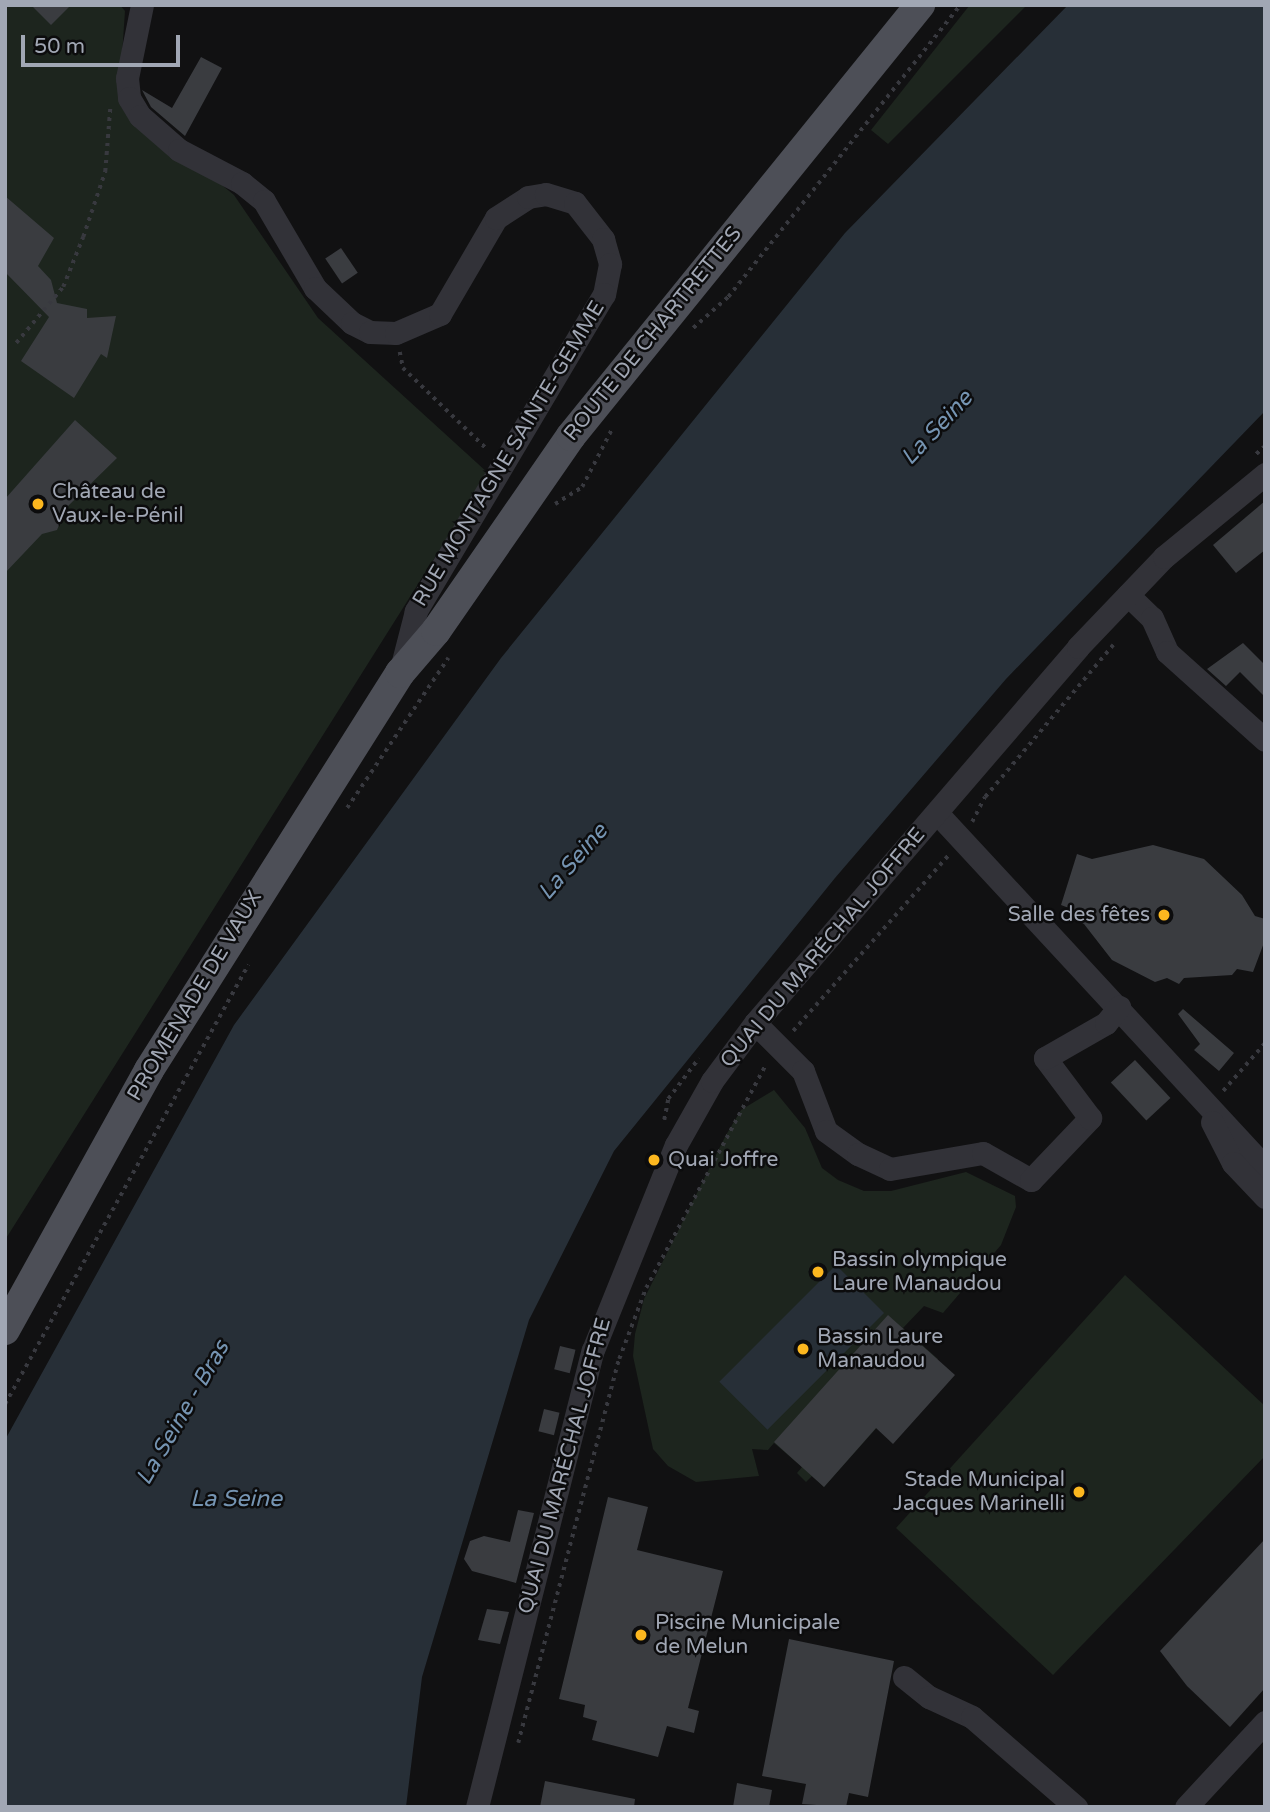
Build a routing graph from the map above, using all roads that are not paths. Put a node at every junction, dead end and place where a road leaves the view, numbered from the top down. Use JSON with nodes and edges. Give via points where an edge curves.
{"nodes":[{"id":1,"x":142,"y":5,"type":"edge"},
{"id":2,"x":920,"y":5,"type":"edge"},
{"id":3,"x":1265,"y":474,"type":"edge"},
{"id":4,"x":1134,"y":601,"type":"junction"},
{"id":5,"x":400,"y":673,"type":"junction"},
{"id":6,"x":1265,"y":740,"type":"edge"},
{"id":7,"x":937,"y":813,"type":"junction"},
{"id":8,"x":1119,"y":1007,"type":"junction"},
{"id":9,"x":755,"y":1023,"type":"junction"},
{"id":10,"x":1192,"y":1085,"type":"junction"},
{"id":11,"x":1265,"y":1167,"type":"edge"},
{"id":12,"x":1265,"y":1197,"type":"edge"},
{"id":13,"x":5,"y":1330,"type":"edge"},
{"id":14,"x":904,"y":1677,"type":"dead end"},
{"id":15,"x":1265,"y":1722,"type":"edge"},
{"id":16,"x":477,"y":1807,"type":"edge"},
{"id":17,"x":1076,"y":1807,"type":"edge"},
{"id":18,"x":1186,"y":1807,"type":"edge"}],
"edges":[{"from":1,"to":5,"type":"street","name":"RUE MONTAGNE SAINTE-GEMME","via":[[127,78],[129,97],[140,116],[179,150],[242,183],[264,201],[316,288],[332,307],[370,332],[407,331],[440,314],[485,235],[512,204],[546,194],[561,196],[589,214],[608,253],[604,294],[416,611]]},
{"from":2,"to":5,"type":"main road","name":"ROUTE DE CHARTRETTES","via":[[585,417],[436,631]]},
{"from":3,"to":4,"type":"street","name":"QUAI DU MARÉCHAL JOFFRE"},
{"from":4,"to":6,"type":"street","via":[[1152,618],[1167,652]]},
{"from":4,"to":7,"type":"street","name":"QUAI DU MARÉCHAL JOFFRE","via":[[1077,647]]},
{"from":5,"to":13,"type":"main road","name":"PROMENADE DE VAUX","via":[[149,1070]]},
{"from":7,"to":8,"type":"street"},
{"from":7,"to":9,"type":"street","name":"QUAI DU MARÉCHAL JOFFRE"},
{"from":8,"to":9,"type":"street","via":[[1106,1023],[1045,1058],[1090,1118],[1031,1180],[983,1153],[890,1168],[858,1154],[826,1131],[803,1071]]},
{"from":8,"to":10,"type":"street"},
{"from":9,"to":16,"type":"street","name":"QUAI DU MARÉCHAL JOFFRE","via":[[712,1080],[676,1145],[609,1304]]},
{"from":10,"to":11,"type":"street"},
{"from":10,"to":12,"type":"street","via":[[1233,1163]]},
{"from":14,"to":17,"type":"street","via":[[929,1697],[972,1717]]},
{"from":15,"to":18,"type":"street"}]}
